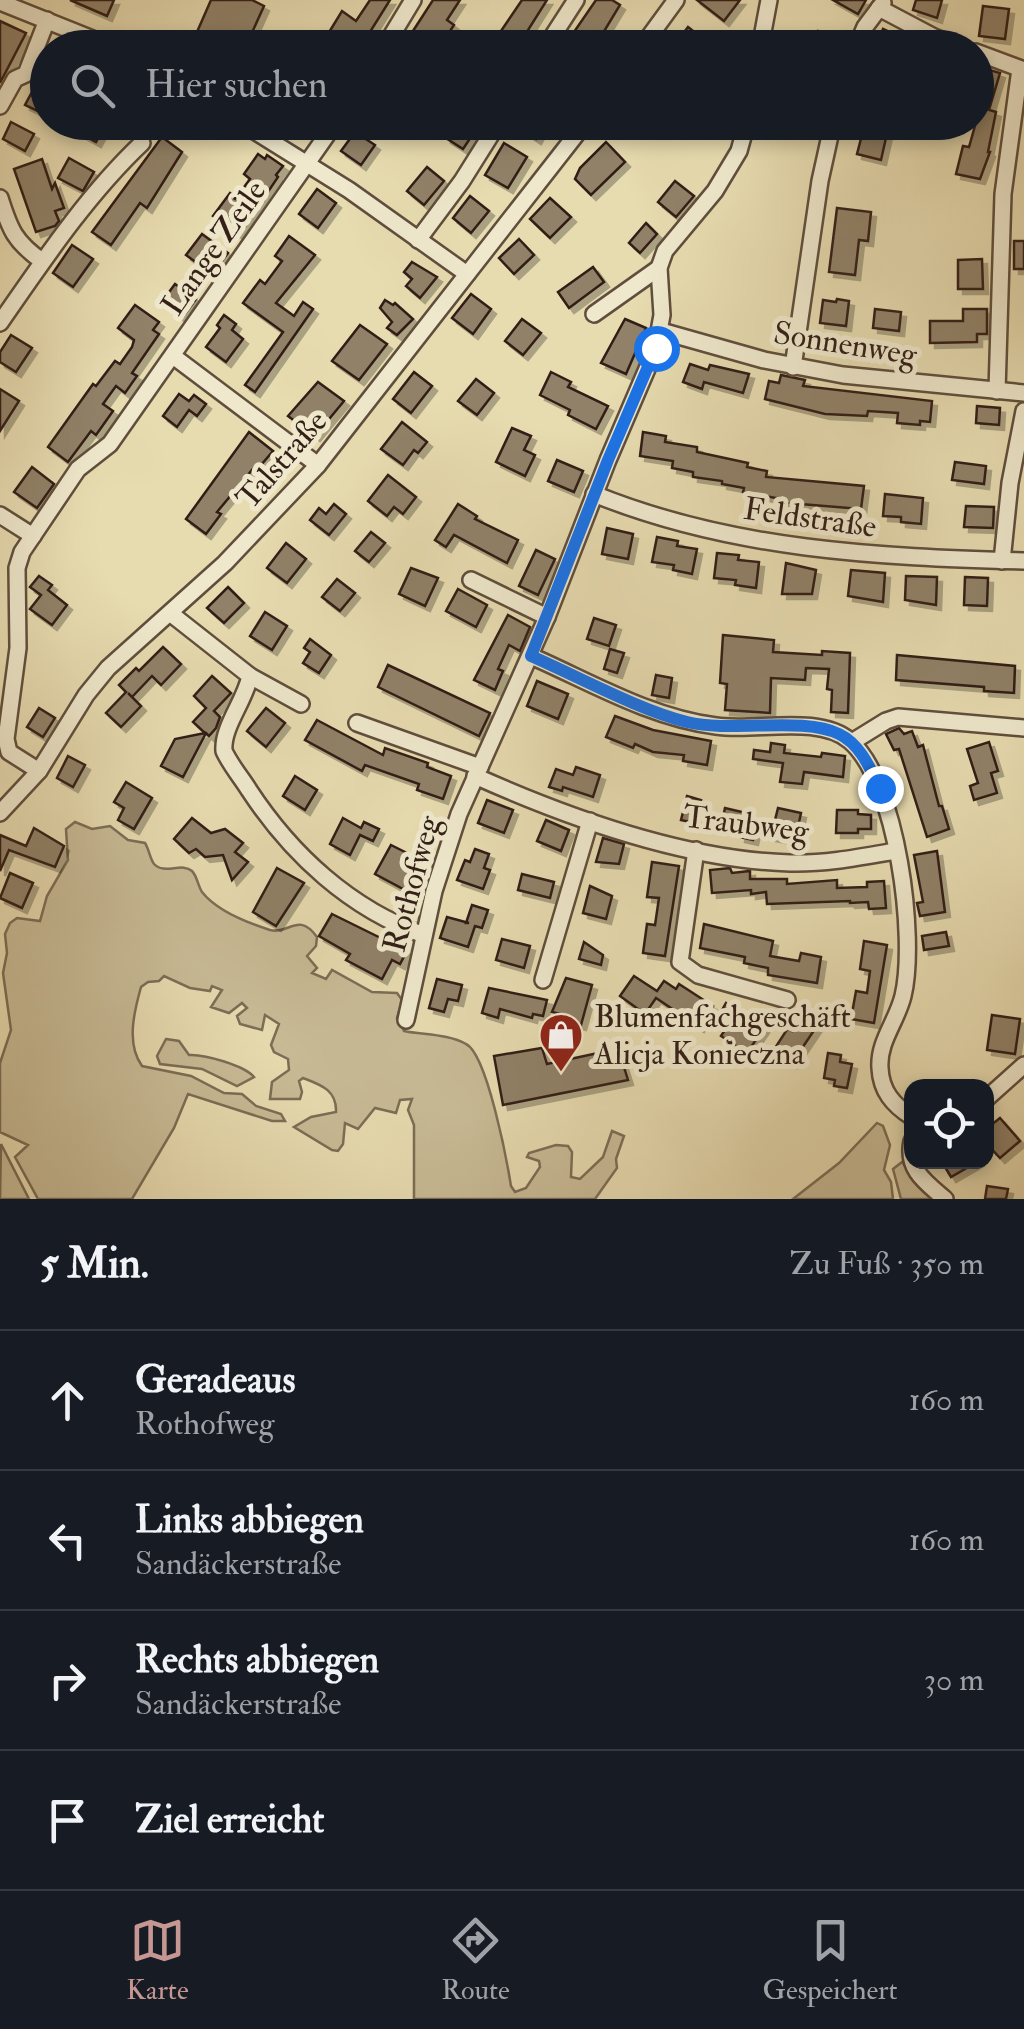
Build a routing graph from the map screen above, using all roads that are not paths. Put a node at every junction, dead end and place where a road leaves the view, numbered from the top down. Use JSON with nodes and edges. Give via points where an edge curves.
{"nodes":[{"id":1,"x":414,"y":0,"type":"edge"},
{"id":2,"x":576,"y":0,"type":"edge"},
{"id":3,"x":676,"y":0,"type":"edge"},
{"id":4,"x":769,"y":0,"type":"edge"},
{"id":5,"x":0,"y":2,"type":"edge"},
{"id":6,"x":882,"y":4,"type":"edge"},
{"id":7,"x":47,"y":20,"type":"junction"},
{"id":8,"x":43,"y":30,"type":"edge"},
{"id":9,"x":71,"y":30,"type":"edge"},
{"id":10,"x":395,"y":30,"type":"edge"},
{"id":11,"x":557,"y":30,"type":"edge"},
{"id":12,"x":654,"y":30,"type":"edge"},
{"id":13,"x":763,"y":30,"type":"edge"},
{"id":14,"x":864,"y":30,"type":"edge"},
{"id":15,"x":923,"y":30,"type":"edge"},
{"id":16,"x":994,"y":59,"type":"edge"},
{"id":17,"x":30,"y":64,"type":"edge"},
{"id":18,"x":1022,"y":70,"type":"edge"},
{"id":19,"x":1,"y":99,"type":"edge"},
{"id":20,"x":269,"y":140,"type":"edge"},
{"id":21,"x":323,"y":140,"type":"edge"},
{"id":22,"x":487,"y":140,"type":"edge"},
{"id":23,"x":572,"y":140,"type":"edge"},
{"id":24,"x":742,"y":140,"type":"edge"},
{"id":25,"x":828,"y":140,"type":"edge"},
{"id":26,"x":142,"y":142,"type":"dead end"},
{"id":27,"x":306,"y":163,"type":"junction"},
{"id":28,"x":0,"y":198,"type":"edge"},
{"id":29,"x":418,"y":240,"type":"junction"},
{"id":30,"x":42,"y":261,"type":"junction"},
{"id":31,"x":659,"y":268,"type":"junction"},
{"id":32,"x":466,"y":274,"type":"junction"},
{"id":33,"x":594,"y":314,"type":"dead end"},
{"id":34,"x":0,"y":324,"type":"edge"},
{"id":35,"x":661,"y":331,"type":"junction"},
{"id":36,"x":173,"y":356,"type":"junction"},
{"id":37,"x":793,"y":366,"type":"junction"},
{"id":38,"x":997,"y":390,"type":"junction"},
{"id":39,"x":1024,"y":393,"type":"edge"},
{"id":40,"x":1024,"y":411,"type":"edge"},
{"id":41,"x":318,"y":465,"type":"junction"},
{"id":42,"x":594,"y":494,"type":"junction"},
{"id":43,"x":0,"y":515,"type":"edge"},
{"id":44,"x":32,"y":536,"type":"junction"},
{"id":45,"x":1002,"y":560,"type":"junction"},
{"id":46,"x":1024,"y":561,"type":"edge"},
{"id":47,"x":471,"y":580,"type":"dead end"},
{"id":48,"x":170,"y":613,"type":"junction"},
{"id":49,"x":547,"y":617,"type":"junction"},
{"id":50,"x":531,"y":656,"type":"junction"},
{"id":51,"x":250,"y":676,"type":"junction"},
{"id":52,"x":301,"y":704,"type":"dead end"},
{"id":53,"x":357,"y":723,"type":"dead end"},
{"id":54,"x":1024,"y":728,"type":"edge"},
{"id":55,"x":852,"y":742,"type":"junction"},
{"id":56,"x":478,"y":771,"type":"junction"},
{"id":57,"x":39,"y":772,"type":"junction"},
{"id":58,"x":0,"y":813,"type":"edge"},
{"id":59,"x":590,"y":821,"type":"junction"},
{"id":60,"x":696,"y":850,"type":"junction"},
{"id":61,"x":896,"y":851,"type":"junction"},
{"id":62,"x":424,"y":936,"type":"junction"},
{"id":63,"x":544,"y":980,"type":"dead end"},
{"id":64,"x":787,"y":1000,"type":"dead end"},
{"id":65,"x":406,"y":1020,"type":"dead end"},
{"id":66,"x":1024,"y":1066,"type":"edge"},
{"id":67,"x":994,"y":1092,"type":"edge"},
{"id":68,"x":904,"y":1111,"type":"edge"},
{"id":69,"x":915,"y":1169,"type":"edge"},
{"id":70,"x":945,"y":1199,"type":"edge"}],
"edges":[{"from":1,"to":10,"type":"street"},
{"from":2,"to":11,"type":"street"},
{"from":3,"to":12,"type":"street"},
{"from":4,"to":13,"type":"street"},
{"from":5,"to":7,"type":"street"},
{"from":6,"to":14,"type":"street"},
{"from":6,"to":15,"type":"street"},
{"from":7,"to":8,"type":"street"},
{"from":7,"to":9,"type":"street"},
{"from":16,"to":18,"type":"street"},
{"from":17,"to":19,"type":"street"},
{"from":18,"to":38,"type":"street","via":[[1003,194]]},
{"from":20,"to":27,"type":"street"},
{"from":21,"to":27,"type":"street","name":"Lange Zeile"},
{"from":22,"to":29,"type":"street"},
{"from":23,"to":32,"type":"street","name":"Talstraße"},
{"from":24,"to":31,"type":"street","via":[[716,191]]},
{"from":25,"to":37,"type":"street"},
{"from":26,"to":30,"type":"street"},
{"from":27,"to":29,"type":"street"},
{"from":27,"to":36,"type":"street","name":"Lange Zeile"},
{"from":28,"to":30,"type":"street","via":[[10,231]]},
{"from":29,"to":32,"type":"street"},
{"from":30,"to":34,"type":"street"},
{"from":31,"to":33,"type":"street"},
{"from":31,"to":35,"type":"street","name":"Rothofweg"},
{"from":32,"to":41,"type":"street","name":"Talstraße"},
{"from":35,"to":37,"type":"street","name":"Sonnenweg"},
{"from":35,"to":42,"type":"street","name":"Rothofweg"},
{"from":36,"to":41,"type":"street","name":"Lange Zeile"},
{"from":36,"to":44,"type":"street","name":"Lange Zeile"},
{"from":37,"to":38,"type":"street","name":"Sonnenweg"},
{"from":38,"to":39,"type":"street","name":"Sonnenweg"},
{"from":40,"to":45,"type":"street"},
{"from":41,"to":48,"type":"street","name":"Talstraße"},
{"from":42,"to":45,"type":"street","name":"Feldstraße","via":[[650,517],[749,539],[912,558]]},
{"from":42,"to":49,"type":"street","name":"Rothofweg"},
{"from":43,"to":44,"type":"street"},
{"from":44,"to":57,"type":"street","name":"Lange Zeile","via":[[17,568],[18,648],[6,740],[9,752]]},
{"from":45,"to":46,"type":"street","name":"Feldstraße"},
{"from":47,"to":49,"type":"street"},
{"from":48,"to":51,"type":"street"},
{"from":48,"to":57,"type":"street","name":"Talstraße","via":[[86,694]]},
{"from":49,"to":50,"type":"street","name":"Rothofweg"},
{"from":50,"to":55,"type":"street","via":[[688,722],[823,728]]},
{"from":50,"to":56,"type":"street","name":"Rothofweg"},
{"from":51,"to":52,"type":"street"},
{"from":51,"to":62,"type":"street","via":[[223,741],[229,762],[283,838],[325,878]]},
{"from":53,"to":56,"type":"street"},
{"from":54,"to":55,"type":"street","via":[[898,718]]},
{"from":55,"to":61,"type":"street","via":[[880,788]]},
{"from":56,"to":59,"type":"street","name":"Traubweg"},
{"from":56,"to":62,"type":"street","name":"Rothofweg","via":[[444,854]]},
{"from":57,"to":58,"type":"street","name":"Talstraße"},
{"from":59,"to":60,"type":"street","name":"Traubweg"},
{"from":59,"to":63,"type":"street"},
{"from":60,"to":61,"type":"street","name":"Traubweg","via":[[790,863]]},
{"from":60,"to":64,"type":"street","via":[[680,962],[698,975]]},
{"from":61,"to":68,"type":"street","via":[[908,962],[880,1065],[886,1092]]},
{"from":62,"to":65,"type":"street","name":"Rothofweg"},
{"from":66,"to":67,"type":"street"},
{"from":69,"to":70,"type":"street"}]}
